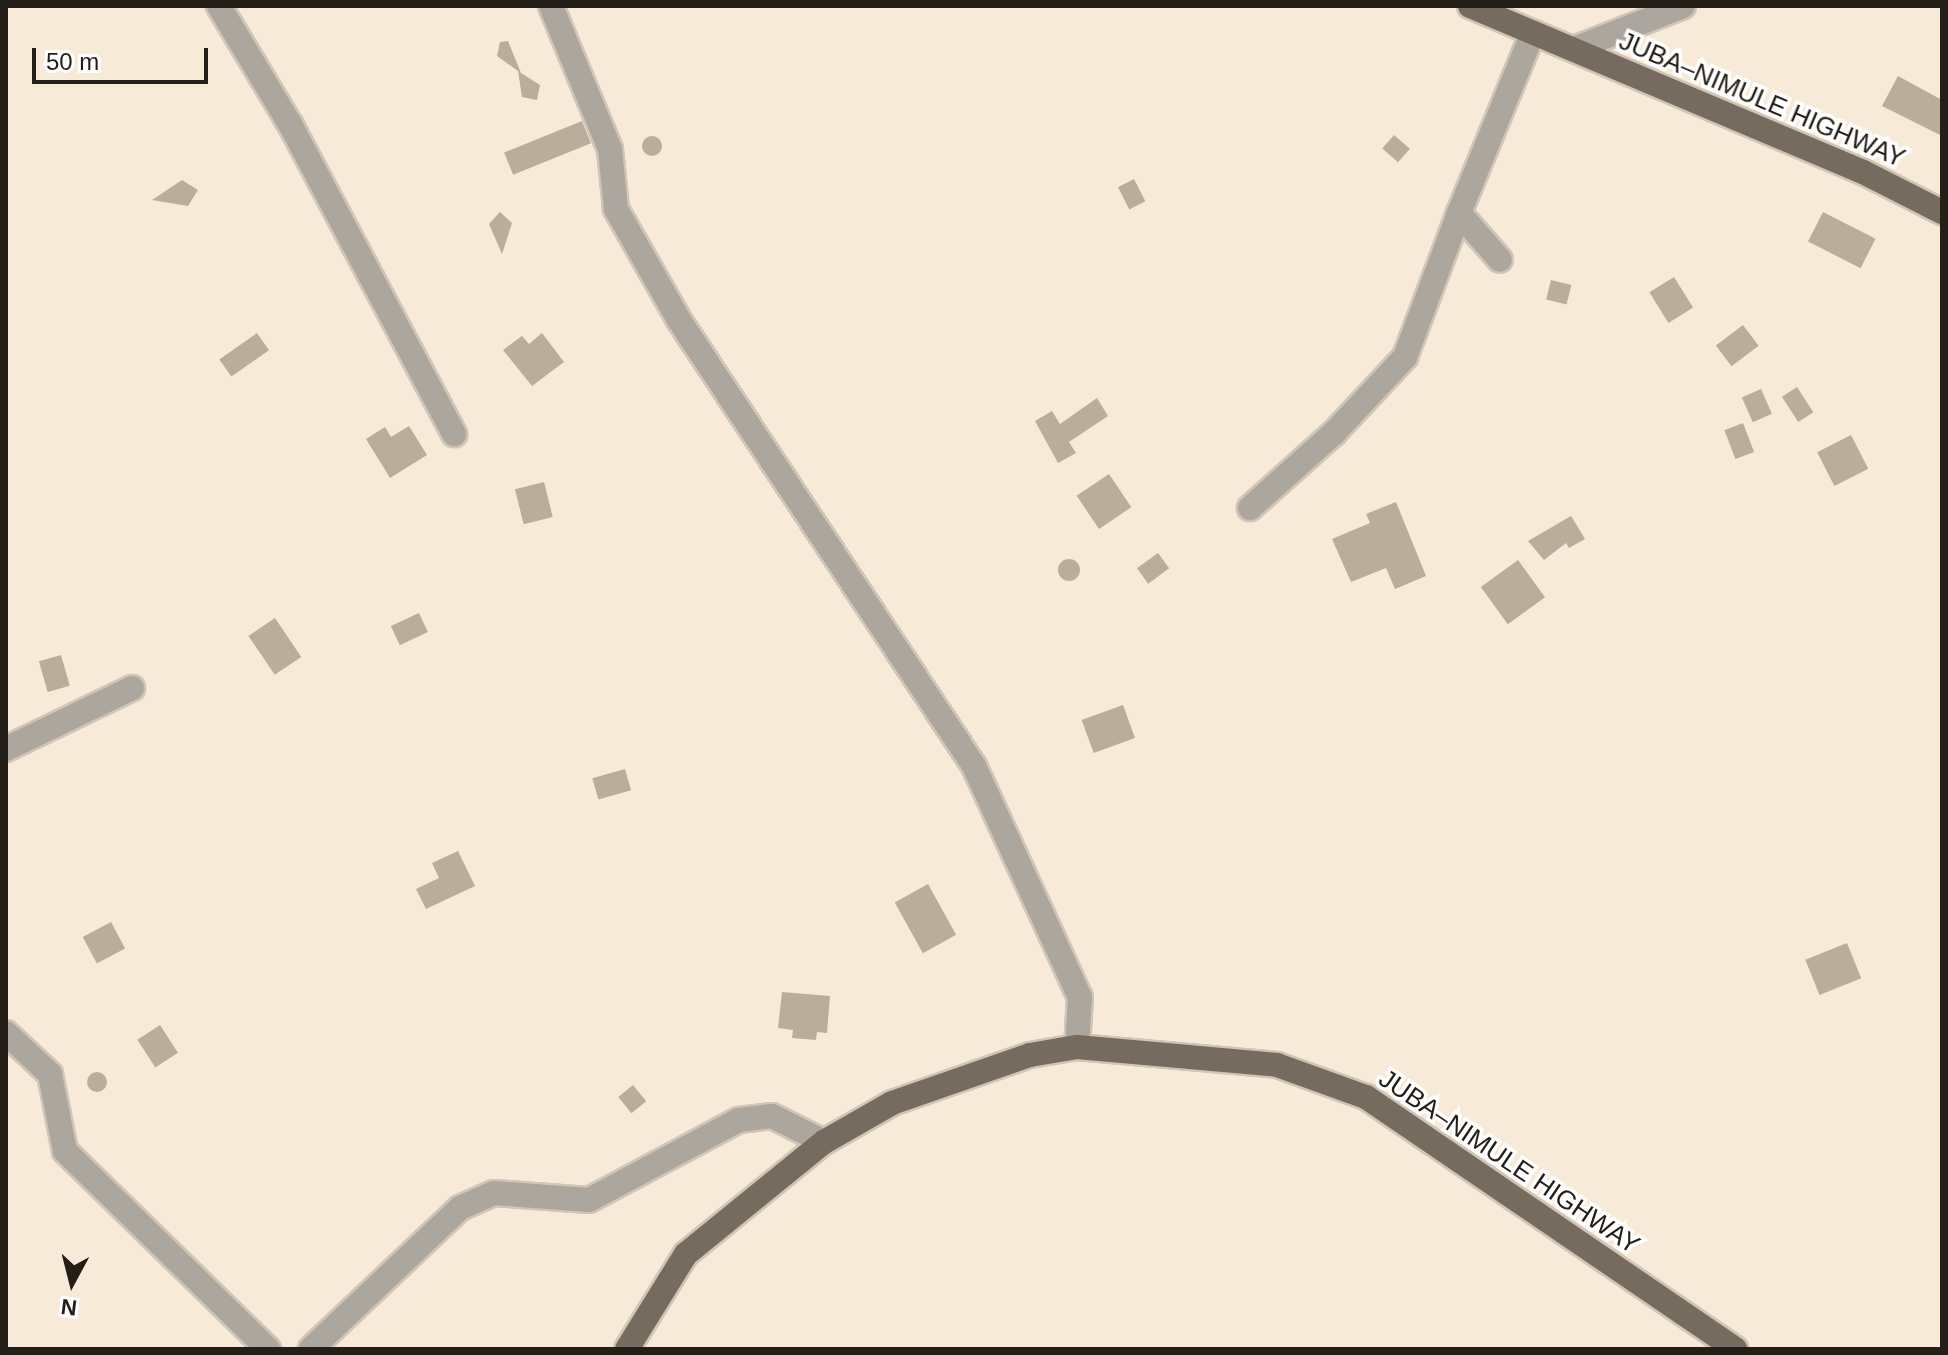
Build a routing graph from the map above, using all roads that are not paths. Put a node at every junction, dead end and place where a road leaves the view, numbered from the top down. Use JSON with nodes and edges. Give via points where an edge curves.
{"nodes":[{"id":1,"x":219,"y":6,"type":"edge"},
{"id":2,"x":551,"y":6,"type":"edge"},
{"id":3,"x":1470,"y":6,"type":"edge"},
{"id":4,"x":1683,"y":6,"type":"edge"},
{"id":5,"x":1532,"y":35,"type":"junction"},
{"id":6,"x":1574,"y":49,"type":"junction"},
{"id":7,"x":1942,"y":212,"type":"edge"},
{"id":8,"x":1459,"y":213,"type":"junction"},
{"id":9,"x":1500,"y":260,"type":"dead end"},
{"id":10,"x":454,"y":434,"type":"dead end"},
{"id":11,"x":1250,"y":508,"type":"dead end"},
{"id":12,"x":132,"y":688,"type":"dead end"},
{"id":13,"x":6,"y":749,"type":"edge"},
{"id":14,"x":6,"y":1033,"type":"edge"},
{"id":15,"x":1077,"y":1047,"type":"junction"},
{"id":16,"x":824,"y":1142,"type":"junction"},
{"id":17,"x":268,"y":1349,"type":"edge"},
{"id":18,"x":311,"y":1349,"type":"edge"},
{"id":19,"x":627,"y":1349,"type":"edge"},
{"id":20,"x":1735,"y":1349,"type":"edge"}],
"edges":[{"from":1,"to":10,"type":"street","via":[[290,124]]},
{"from":2,"to":15,"type":"street","via":[[610,149],[616,209],[687,332],[974,766],[1080,997]]},
{"from":3,"to":5,"type":"main road","name":"JUBA–NIMULE HIGHWAY"},
{"from":4,"to":6,"type":"street"},
{"from":5,"to":6,"type":"main road","name":"JUBA–NIMULE HIGHWAY"},
{"from":5,"to":8,"type":"street"},
{"from":6,"to":7,"type":"main road","name":"JUBA–NIMULE HIGHWAY","via":[[1863,172]]},
{"from":8,"to":9,"type":"street"},
{"from":8,"to":11,"type":"street","via":[[1405,357],[1340,439]]},
{"from":12,"to":13,"type":"street"},
{"from":14,"to":17,"type":"street","via":[[50,1074],[65,1151]]},
{"from":15,"to":16,"type":"main road","name":"JUBA–NIMULE HIGHWAY","via":[[1030,1055],[906,1097]]},
{"from":15,"to":20,"type":"main road","name":"JUBA–NIMULE HIGHWAY","via":[[1277,1065],[1366,1097]]},
{"from":16,"to":18,"type":"street","via":[[772,1116],[739,1120],[589,1200],[494,1193],[460,1208]]},
{"from":16,"to":19,"type":"main road","name":"JUBA–NIMULE HIGHWAY","via":[[686,1254]]}]}
